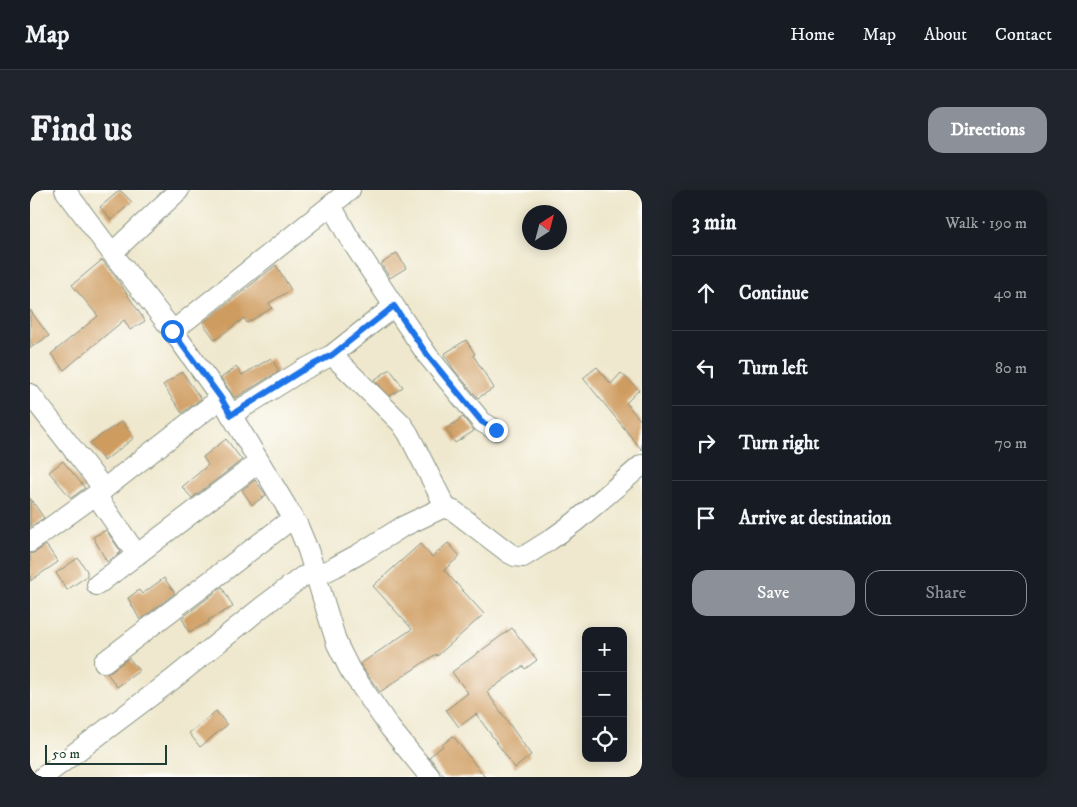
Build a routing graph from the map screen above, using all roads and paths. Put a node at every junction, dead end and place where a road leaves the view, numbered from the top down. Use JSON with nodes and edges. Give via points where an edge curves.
{"nodes":[{"id":1,"x":65,"y":190,"type":"edge"},
{"id":2,"x":179,"y":190,"type":"edge"},
{"id":3,"x":350,"y":190,"type":"edge"},
{"id":4,"x":331,"y":205,"type":"junction"},
{"id":5,"x":112,"y":253,"type":"junction"},
{"id":6,"x":394,"y":306,"type":"junction"},
{"id":7,"x":172,"y":331,"type":"junction"},
{"id":8,"x":332,"y":355,"type":"junction"},
{"id":9,"x":30,"y":394,"type":"edge"},
{"id":10,"x":226,"y":407,"type":"junction"},
{"id":11,"x":496,"y":430,"type":"dead end"},
{"id":12,"x":259,"y":462,"type":"junction"},
{"id":13,"x":642,"y":465,"type":"edge"},
{"id":14,"x":100,"y":492,"type":"junction"},
{"id":15,"x":446,"y":508,"type":"junction"},
{"id":16,"x":293,"y":518,"type":"junction"},
{"id":17,"x":30,"y":542,"type":"edge"},
{"id":18,"x":137,"y":555,"type":"junction"},
{"id":19,"x":315,"y":572,"type":"junction"},
{"id":20,"x":97,"y":585,"type":"dead end"},
{"id":21,"x":104,"y":662,"type":"dead end"},
{"id":22,"x":43,"y":777,"type":"edge"},
{"id":23,"x":430,"y":777,"type":"edge"}],
"edges":[{"from":1,"to":5,"type":"street"},
{"from":2,"to":5,"type":"street"},
{"from":3,"to":4,"type":"street"},
{"from":4,"to":6,"type":"street"},
{"from":4,"to":7,"type":"street"},
{"from":5,"to":7,"type":"street"},
{"from":6,"to":8,"type":"street"},
{"from":6,"to":11,"type":"street","via":[[428,356],[482,422]]},
{"from":7,"to":10,"type":"street"},
{"from":8,"to":10,"type":"street"},
{"from":8,"to":15,"type":"street","via":[[401,424]]},
{"from":9,"to":14,"type":"street"},
{"from":10,"to":12,"type":"street"},
{"from":10,"to":14,"type":"street"},
{"from":12,"to":16,"type":"street"},
{"from":12,"to":18,"type":"street"},
{"from":13,"to":15,"type":"street","via":[[575,522],[520,557],[509,553]]},
{"from":14,"to":17,"type":"street"},
{"from":14,"to":18,"type":"street"},
{"from":15,"to":19,"type":"street","via":[[402,527],[327,571]]},
{"from":16,"to":19,"type":"street"},
{"from":16,"to":21,"type":"street"},
{"from":18,"to":20,"type":"street"},
{"from":19,"to":22,"type":"street","via":[[302,577],[262,607]]},
{"from":19,"to":23,"type":"street","via":[[337,644],[350,670],[390,728]]}]}
